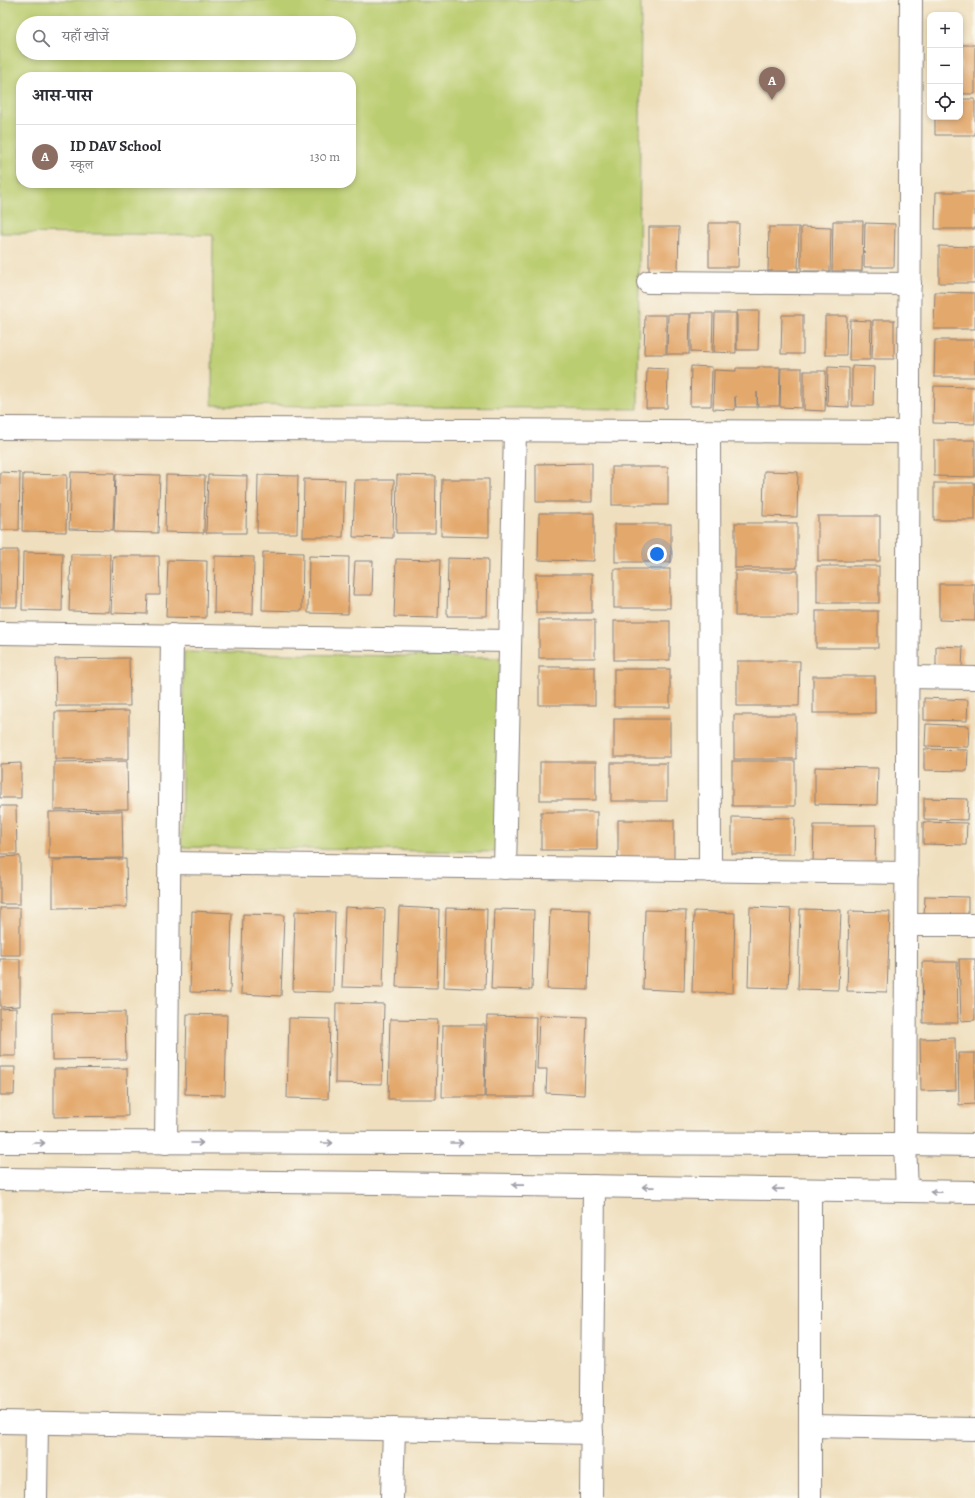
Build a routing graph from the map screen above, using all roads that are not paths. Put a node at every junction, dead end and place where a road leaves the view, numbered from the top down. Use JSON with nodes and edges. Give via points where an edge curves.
{"nodes":[{"id":1,"x":912,"y":0,"type":"edge"},
{"id":2,"x":648,"y":282,"type":"dead end"},
{"id":3,"x":910,"y":284,"type":"junction"},
{"id":4,"x":0,"y":428,"type":"edge"},
{"id":5,"x":515,"y":431,"type":"junction"},
{"id":6,"x":709,"y":432,"type":"junction"},
{"id":7,"x":910,"y":432,"type":"junction"},
{"id":8,"x":0,"y":633,"type":"edge"},
{"id":9,"x":172,"y":635,"type":"junction"},
{"id":10,"x":510,"y":641,"type":"junction"},
{"id":11,"x":908,"y":677,"type":"junction"},
{"id":12,"x":975,"y":678,"type":"edge"},
{"id":13,"x":169,"y":863,"type":"junction"},
{"id":14,"x":505,"y":868,"type":"junction"},
{"id":15,"x":710,"y":871,"type":"junction"},
{"id":16,"x":907,"y":873,"type":"junction"},
{"id":17,"x":907,"y":925,"type":"junction"},
{"id":18,"x":975,"y":925,"type":"edge"},
{"id":19,"x":0,"y":1142,"type":"edge"},
{"id":20,"x":166,"y":1143,"type":"junction"},
{"id":21,"x":905,"y":1144,"type":"junction"},
{"id":22,"x":975,"y":1146,"type":"edge"},
{"id":23,"x":0,"y":1179,"type":"edge"},
{"id":24,"x":594,"y":1186,"type":"junction"},
{"id":25,"x":810,"y":1190,"type":"junction"},
{"id":26,"x":907,"y":1191,"type":"junction"},
{"id":27,"x":975,"y":1192,"type":"edge"},
{"id":28,"x":0,"y":1422,"type":"edge"},
{"id":29,"x":37,"y":1422,"type":"junction"},
{"id":30,"x":810,"y":1426,"type":"junction"},
{"id":31,"x":975,"y":1428,"type":"edge"},
{"id":32,"x":394,"y":1429,"type":"junction"},
{"id":33,"x":592,"y":1433,"type":"junction"},
{"id":34,"x":36,"y":1498,"type":"edge"},
{"id":35,"x":392,"y":1498,"type":"edge"},
{"id":36,"x":591,"y":1498,"type":"edge"},
{"id":37,"x":810,"y":1498,"type":"edge"}],
"edges":[{"from":1,"to":3,"type":"street"},
{"from":2,"to":3,"type":"street"},
{"from":3,"to":7,"type":"street"},
{"from":4,"to":5,"type":"street"},
{"from":5,"to":6,"type":"street"},
{"from":5,"to":10,"type":"street"},
{"from":6,"to":7,"type":"street"},
{"from":6,"to":15,"type":"street"},
{"from":7,"to":11,"type":"street"},
{"from":8,"to":9,"type":"street"},
{"from":9,"to":10,"type":"street"},
{"from":9,"to":13,"type":"street"},
{"from":10,"to":14,"type":"street"},
{"from":11,"to":12,"type":"street"},
{"from":11,"to":16,"type":"street"},
{"from":13,"to":14,"type":"street"},
{"from":13,"to":20,"type":"street"},
{"from":14,"to":15,"type":"street"},
{"from":15,"to":16,"type":"street"},
{"from":16,"to":17,"type":"street"},
{"from":17,"to":18,"type":"street"},
{"from":17,"to":21,"type":"street"},
{"from":19,"to":20,"type":"street","one_way":true},
{"from":20,"to":21,"type":"street","one_way":true},
{"from":21,"to":22,"type":"street"},
{"from":21,"to":26,"type":"street"},
{"from":24,"to":23,"type":"street","one_way":true},
{"from":25,"to":24,"type":"street","one_way":true},
{"from":24,"to":33,"type":"street"},
{"from":25,"to":26,"type":"street"},
{"from":25,"to":30,"type":"street"},
{"from":27,"to":26,"type":"street","one_way":true},
{"from":28,"to":29,"type":"street"},
{"from":29,"to":32,"type":"street"},
{"from":29,"to":34,"type":"street"},
{"from":30,"to":31,"type":"street"},
{"from":30,"to":37,"type":"street"},
{"from":32,"to":33,"type":"street"},
{"from":32,"to":35,"type":"street"},
{"from":33,"to":36,"type":"street"}]}
